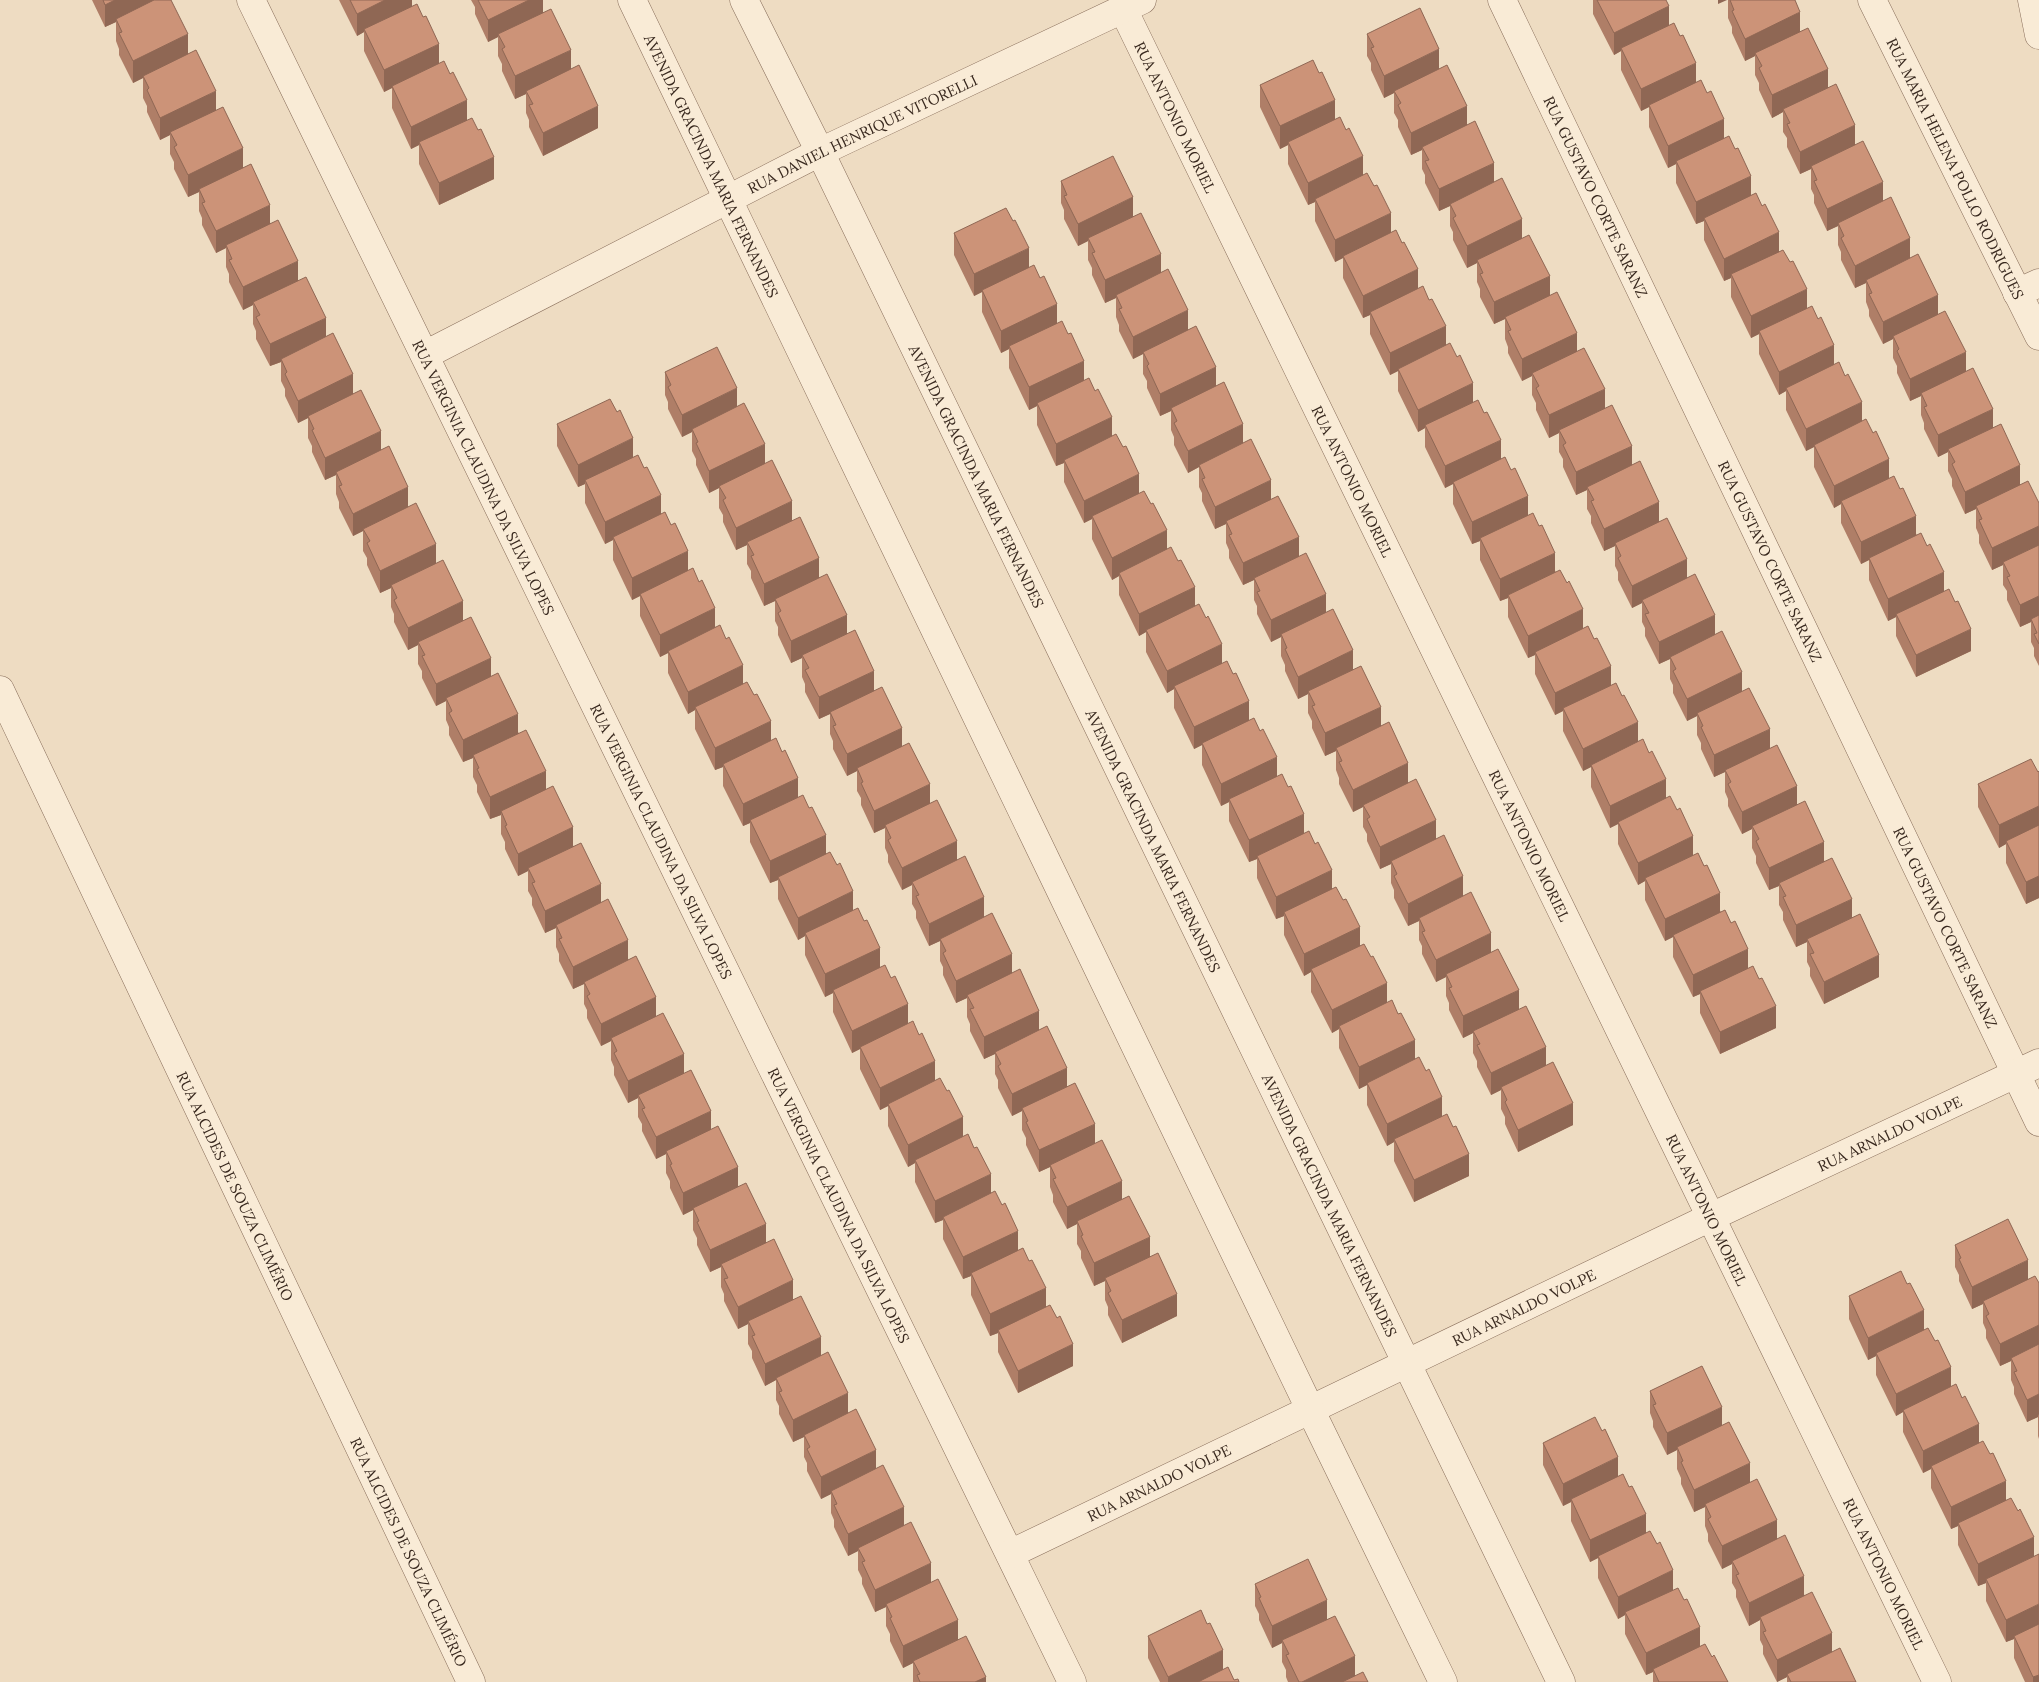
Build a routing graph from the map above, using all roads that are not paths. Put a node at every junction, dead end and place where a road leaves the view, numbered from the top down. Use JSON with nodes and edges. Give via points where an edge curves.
{"nodes":[{"id":1,"x":251,"y":0,"type":"edge"},
{"id":2,"x":632,"y":0,"type":"edge"},
{"id":3,"x":744,"y":0,"type":"edge"},
{"id":4,"x":1502,"y":0,"type":"edge"},
{"id":5,"x":1872,"y":0,"type":"edge"},
{"id":6,"x":2032,"y":0,"type":"edge"},
{"id":7,"x":1132,"y":5,"type":"edge"},
{"id":8,"x":2039,"y":35,"type":"edge"},
{"id":9,"x":820,"y":152,"type":"junction"},
{"id":10,"x":728,"y":198,"type":"junction"},
{"id":11,"x":2028,"y":288,"type":"edge"},
{"id":12,"x":2039,"y":336,"type":"edge"},
{"id":13,"x":425,"y":355,"type":"junction"},
{"id":14,"x":0,"y":690,"type":"edge"},
{"id":15,"x":8,"y":729,"type":"edge"},
{"id":16,"x":2028,"y":1069,"type":"edge"},
{"id":17,"x":2039,"y":1122,"type":"edge"},
{"id":18,"x":1711,"y":1217,"type":"junction"},
{"id":19,"x":1407,"y":1364,"type":"junction"},
{"id":20,"x":1310,"y":1409,"type":"junction"},
{"id":21,"x":1010,"y":1554,"type":"junction"},
{"id":22,"x":471,"y":1682,"type":"edge"},
{"id":23,"x":1072,"y":1682,"type":"edge"},
{"id":24,"x":1443,"y":1682,"type":"edge"},
{"id":25,"x":1561,"y":1682,"type":"edge"},
{"id":26,"x":1937,"y":1682,"type":"edge"}],
"edges":[{"from":1,"to":13,"type":"street","name":"RUA VERGINIA CLAUDINA DA SILVA LOPES"},
{"from":2,"to":10,"type":"street","name":"AVENIDA GRACINDA MARIA FERNANDES"},
{"from":3,"to":9,"type":"street","name":"AVENIDA GRACINDA MARIA FERNANDES"},
{"from":4,"to":16,"type":"street","name":"RUA GUSTAVO CORTE SARANZ"},
{"from":5,"to":11,"type":"street","name":"RUA MARIA HELENA POLLO RODRIGUES"},
{"from":6,"to":8,"type":"street"},
{"from":7,"to":9,"type":"street","name":"RUA DANIEL HENRIQUE VITORELLI"},
{"from":7,"to":18,"type":"street","name":"RUA ANTONIO MORIEL"},
{"from":9,"to":10,"type":"street","name":"RUA DANIEL HENRIQUE VITORELLI"},
{"from":9,"to":19,"type":"street","name":"AVENIDA GRACINDA MARIA FERNANDES"},
{"from":10,"to":13,"type":"street","name":"RUA DANIEL HENRIQUE VITORELLI"},
{"from":10,"to":20,"type":"street","name":"AVENIDA GRACINDA MARIA FERNANDES"},
{"from":11,"to":12,"type":"street","name":"RUA MARIA HELENA POLLO RODRIGUES"},
{"from":13,"to":21,"type":"street","name":"RUA VERGINIA CLAUDINA DA SILVA LOPES"},
{"from":14,"to":15,"type":"street","name":"RUA ALCIDES DE SOUZA CLIMÉRIO"},
{"from":15,"to":22,"type":"street","name":"RUA ALCIDES DE SOUZA CLIMÉRIO"},
{"from":16,"to":17,"type":"street","name":"RUA GUSTAVO CORTE SARANZ"},
{"from":16,"to":18,"type":"street","name":"RUA ARNALDO VOLPE"},
{"from":18,"to":19,"type":"street","name":"RUA ARNALDO VOLPE"},
{"from":18,"to":26,"type":"street","name":"RUA ANTONIO MORIEL"},
{"from":19,"to":20,"type":"street","name":"RUA ARNALDO VOLPE"},
{"from":19,"to":25,"type":"street","name":"AVENIDA GRACINDA MARIA FERNANDES"},
{"from":20,"to":21,"type":"street","name":"RUA ARNALDO VOLPE"},
{"from":20,"to":24,"type":"street","name":"AVENIDA GRACINDA MARIA FERNANDES"},
{"from":21,"to":23,"type":"street","name":"RUA VERGINIA CLAUDINA DA SILVA LOPES"}]}
